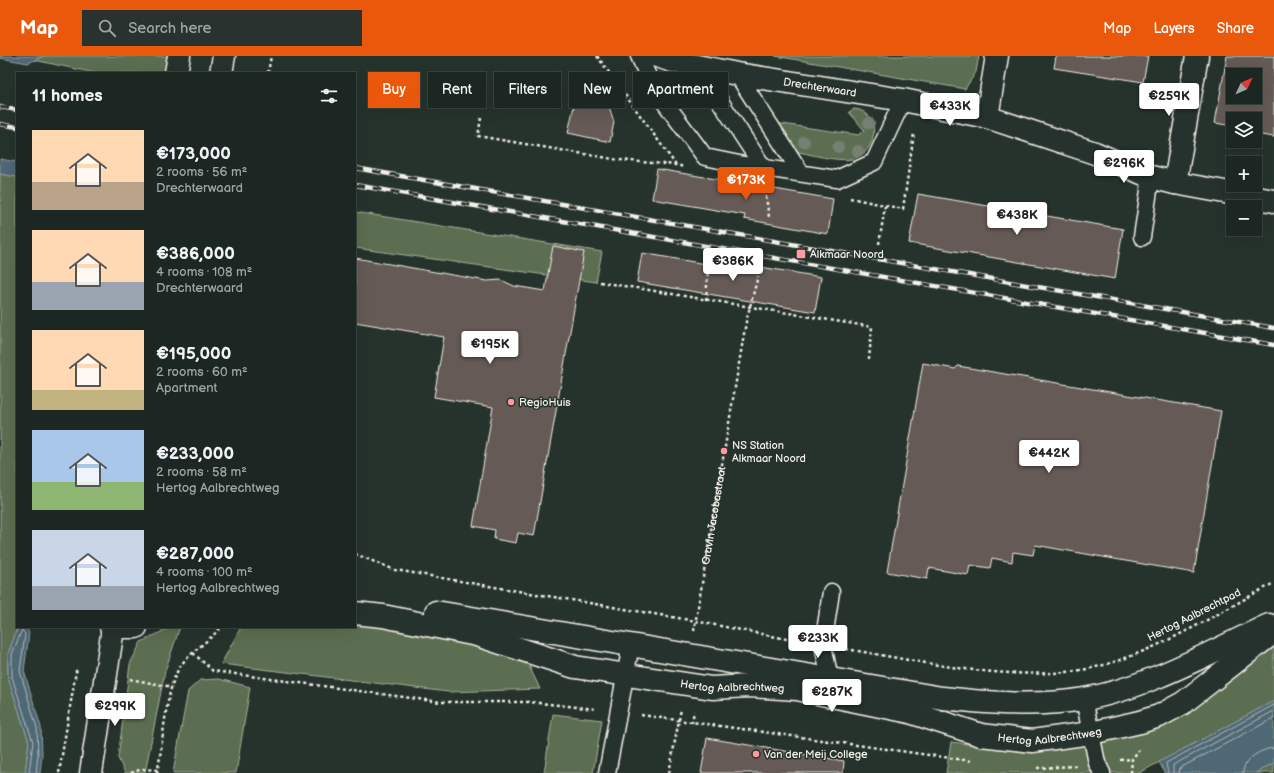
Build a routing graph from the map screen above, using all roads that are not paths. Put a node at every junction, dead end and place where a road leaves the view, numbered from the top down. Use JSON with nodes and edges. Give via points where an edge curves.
{"nodes":[{"id":1,"x":179,"y":56,"type":"edge"},
{"id":2,"x":224,"y":56,"type":"edge"},
{"id":3,"x":639,"y":56,"type":"edge"},
{"id":4,"x":657,"y":56,"type":"edge"},
{"id":5,"x":997,"y":56,"type":"edge"},
{"id":6,"x":1196,"y":56,"type":"edge"},
{"id":7,"x":696,"y":66,"type":"junction"},
{"id":8,"x":176,"y":72,"type":"edge"},
{"id":9,"x":221,"y":72,"type":"edge"},
{"id":10,"x":737,"y":74,"type":"junction"},
{"id":11,"x":903,"y":100,"type":"junction"},
{"id":12,"x":987,"y":117,"type":"junction"},
{"id":13,"x":763,"y":168,"type":"junction"},
{"id":14,"x":801,"y":173,"type":"junction"},
{"id":15,"x":1151,"y":177,"type":"junction"},
{"id":16,"x":1175,"y":183,"type":"junction"},
{"id":17,"x":1274,"y":201,"type":"edge"},
{"id":18,"x":1142,"y":237,"type":"dead end"},
{"id":19,"x":831,"y":592,"type":"dead end"},
{"id":20,"x":356,"y":598,"type":"edge"},
{"id":21,"x":356,"y":613,"type":"edge"},
{"id":22,"x":1274,"y":623,"type":"edge"},
{"id":23,"x":112,"y":628,"type":"edge"},
{"id":24,"x":1274,"y":632,"type":"edge"},
{"id":25,"x":631,"y":645,"type":"junction"},
{"id":26,"x":625,"y":675,"type":"junction"},
{"id":27,"x":828,"y":686,"type":"junction"},
{"id":28,"x":1084,"y":699,"type":"junction"},
{"id":29,"x":1091,"y":733,"type":"junction"},
{"id":30,"x":1099,"y":768,"type":"edge"},
{"id":31,"x":91,"y":773,"type":"edge"},
{"id":32,"x":607,"y":773,"type":"edge"}],
"edges":[{"from":1,"to":8,"type":"main road"},
{"from":2,"to":9,"type":"main road"},
{"from":3,"to":13,"type":"lane","via":[[652,85],[705,157]]},
{"from":4,"to":7,"type":"main road","name":"Drechterwaard"},
{"from":5,"to":12,"type":"main road"},
{"from":6,"to":16,"type":"main road"},
{"from":7,"to":10,"type":"main road","name":"Drechterwaard"},
{"from":7,"to":13,"type":"lane"},
{"from":10,"to":11,"type":"main road","name":"Drechterwaard"},
{"from":10,"to":14,"type":"lane"},
{"from":11,"to":12,"type":"main road","name":"Drechterwaard"},
{"from":11,"to":14,"type":"lane","via":[[874,162],[837,179]]},
{"from":12,"to":15,"type":"main road","name":"Drechterwaard","via":[[1095,154]]},
{"from":13,"to":14,"type":"lane"},
{"from":15,"to":16,"type":"main road","name":"Drechterwaard"},
{"from":15,"to":18,"type":"lane"},
{"from":16,"to":17,"type":"main road","name":"Drechterwaard"},
{"from":19,"to":27,"type":"lane","via":[[823,645]]},
{"from":20,"to":25,"type":"main road","name":"Hertog Aalbrechtweg"},
{"from":21,"to":26,"type":"main road","name":"Hertog Aalbrechtweg","via":[[477,635],[575,668]]},
{"from":22,"to":28,"type":"main road","name":"Hertog Aalbrechtweg","via":[[1143,682]]},
{"from":23,"to":31,"type":"main road"},
{"from":24,"to":29,"type":"main road","name":"Hertog Aalbrechtweg","via":[[1183,703],[1140,722]]},
{"from":25,"to":26,"type":"lane"},
{"from":25,"to":27,"type":"main road","name":"Hertog Aalbrechtweg"},
{"from":26,"to":27,"type":"main road","name":"Hertog Aalbrechtweg","via":[[712,688],[749,686],[797,689]]},
{"from":26,"to":32,"type":"lane"},
{"from":27,"to":28,"type":"main road","name":"Hertog Aalbrechtweg","via":[[998,704],[1043,704]]},
{"from":27,"to":29,"type":"main road","name":"Hertog Aalbrechtweg","via":[[981,735],[1032,741]]},
{"from":28,"to":29,"type":"lane"},
{"from":29,"to":30,"type":"lane"}]}
